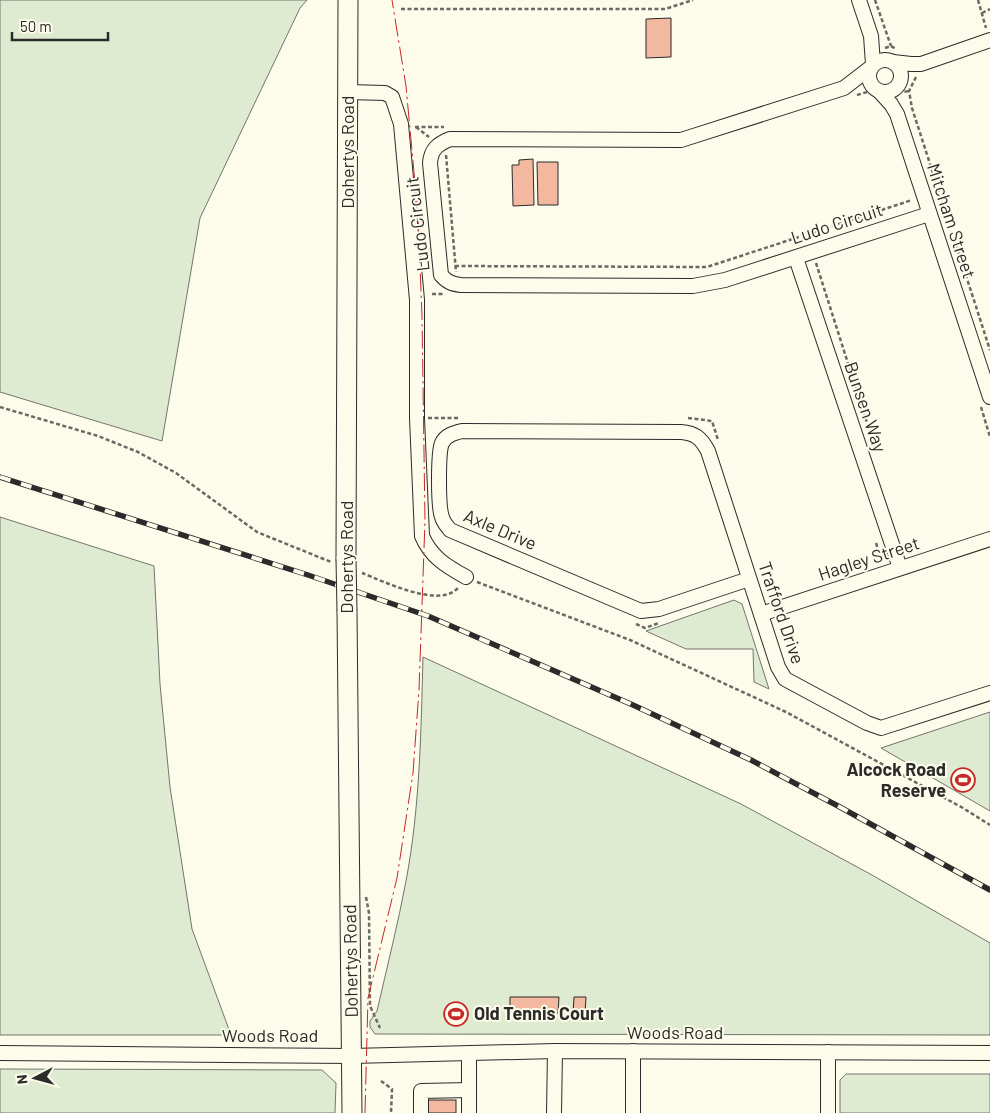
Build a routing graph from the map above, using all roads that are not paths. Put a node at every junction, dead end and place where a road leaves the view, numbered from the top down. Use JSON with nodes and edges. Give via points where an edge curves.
{"nodes":[{"id":1,"x":348,"y":0,"type":"edge"},
{"id":2,"x":859,"y":0,"type":"edge"},
{"id":3,"x":988,"y":34,"type":"edge"},
{"id":4,"x":871,"y":36,"type":"junction"},
{"id":5,"x":891,"y":56,"type":"junction"},
{"id":6,"x":872,"y":66,"type":"junction"},
{"id":7,"x":918,"y":70,"type":"junction"},
{"id":8,"x":900,"y":82,"type":"junction"},
{"id":9,"x":348,"y":92,"type":"junction"},
{"id":10,"x":850,"y":92,"type":"junction"},
{"id":11,"x":877,"y":93,"type":"junction"},
{"id":12,"x":897,"y":114,"type":"junction"},
{"id":13,"x":924,"y":216,"type":"junction"},
{"id":14,"x":796,"y":258,"type":"junction"},
{"id":15,"x":985,"y":400,"type":"edge"},
{"id":16,"x":696,"y":435,"type":"joint"},
{"id":17,"x":990,"y":539,"type":"edge"},
{"id":18,"x":900,"y":568,"type":"junction"},
{"id":19,"x":466,"y":577,"type":"road end"},
{"id":20,"x":749,"y":579,"type":"junction"},
{"id":21,"x":761,"y":614,"type":"junction"},
{"id":22,"x":990,"y":693,"type":"edge"},
{"id":23,"x":555,"y":1051,"type":"junction"},
{"id":24,"x":633,"y":1051,"type":"junction"},
{"id":25,"x":828,"y":1052,"type":"junction"},
{"id":26,"x":0,"y":1053,"type":"edge"},
{"id":27,"x":990,"y":1053,"type":"edge"},
{"id":28,"x":469,"y":1054,"type":"junction"},
{"id":29,"x":352,"y":1056,"type":"junction"},
{"id":30,"x":469,"y":1090,"type":"junction"},
{"id":31,"x":354,"y":1111,"type":"edge"},
{"id":32,"x":422,"y":1113,"type":"edge"},
{"id":33,"x":469,"y":1113,"type":"edge"},
{"id":34,"x":554,"y":1113,"type":"edge"},
{"id":35,"x":633,"y":1113,"type":"edge"},
{"id":36,"x":828,"y":1113,"type":"edge"}],
"edges":[{"from":1,"to":9,"type":"main road","name":"Dohertys Road"},
{"from":2,"to":4,"type":"street"},
{"from":3,"to":7,"type":"street"},
{"from":4,"to":5,"type":"street","via":[[880,52]]},
{"from":4,"to":6,"type":"street"},
{"from":5,"to":6,"type":"street"},
{"from":5,"to":7,"type":"street","via":[[912,64]]},
{"from":5,"to":8,"type":"street","via":[[899,68]]},
{"from":6,"to":10,"type":"street"},
{"from":6,"to":11,"type":"street","via":[[869,80]]},
{"from":7,"to":8,"type":"street"},
{"from":8,"to":11,"type":"street","via":[[889,92]]},
{"from":8,"to":12,"type":"street","name":"Mitcham Street"},
{"from":9,"to":19,"type":"street","via":[[385,93],[392,97],[401,124],[417,300],[422,536],[435,557]]},
{"from":9,"to":29,"type":"main road","name":"Dohertys Road","bridge":true,"via":[[345,564]]},
{"from":10,"to":11,"type":"street","via":[[864,88]]},
{"from":10,"to":14,"type":"street","name":"Ludo Circuit","via":[[682,140],[450,139],[435,148],[431,155],[439,266],[443,277],[456,284],[692,286],[725,280]]},
{"from":11,"to":12,"type":"street","name":"Mitcham Street","via":[[891,104]]},
{"from":12,"to":13,"type":"street","name":"Mitcham Street"},
{"from":13,"to":14,"type":"street","name":"Ludo Circuit"},
{"from":13,"to":15,"type":"street","name":"Mitcham Street"},
{"from":14,"to":18,"type":"street","name":"Bunsen Way"},
{"from":16,"to":20,"type":"street","name":"Trafford Drive","via":[[708,451]]},
{"from":16,"to":20,"type":"street","name":"Axle Drive","via":[[681,432],[456,433],[445,439],[440,449],[442,517],[450,530],[640,611],[659,609]]},
{"from":17,"to":18,"type":"street","name":"Hagley Street"},
{"from":18,"to":21,"type":"street","name":"Hagley Street"},
{"from":20,"to":21,"type":"street","name":"Trafford Drive"},
{"from":21,"to":22,"type":"street","name":"Trafford Drive","via":[[784,680],[876,727],[886,727]]},
{"from":23,"to":24,"type":"street","name":"Woods Road"},
{"from":23,"to":28,"type":"street","name":"Woods Road"},
{"from":23,"to":34,"type":"street"},
{"from":24,"to":25,"type":"street","name":"Woods Road"},
{"from":24,"to":35,"type":"street"},
{"from":25,"to":27,"type":"street","name":"Woods Road"},
{"from":25,"to":36,"type":"street"},
{"from":26,"to":29,"type":"street","name":"Woods Road"},
{"from":28,"to":29,"type":"street","name":"Woods Road"},
{"from":28,"to":30,"type":"street"},
{"from":29,"to":31,"type":"main road","name":"Dohertys Road"},
{"from":30,"to":32,"type":"street","via":[[421,1091]]},
{"from":30,"to":33,"type":"street"}]}
